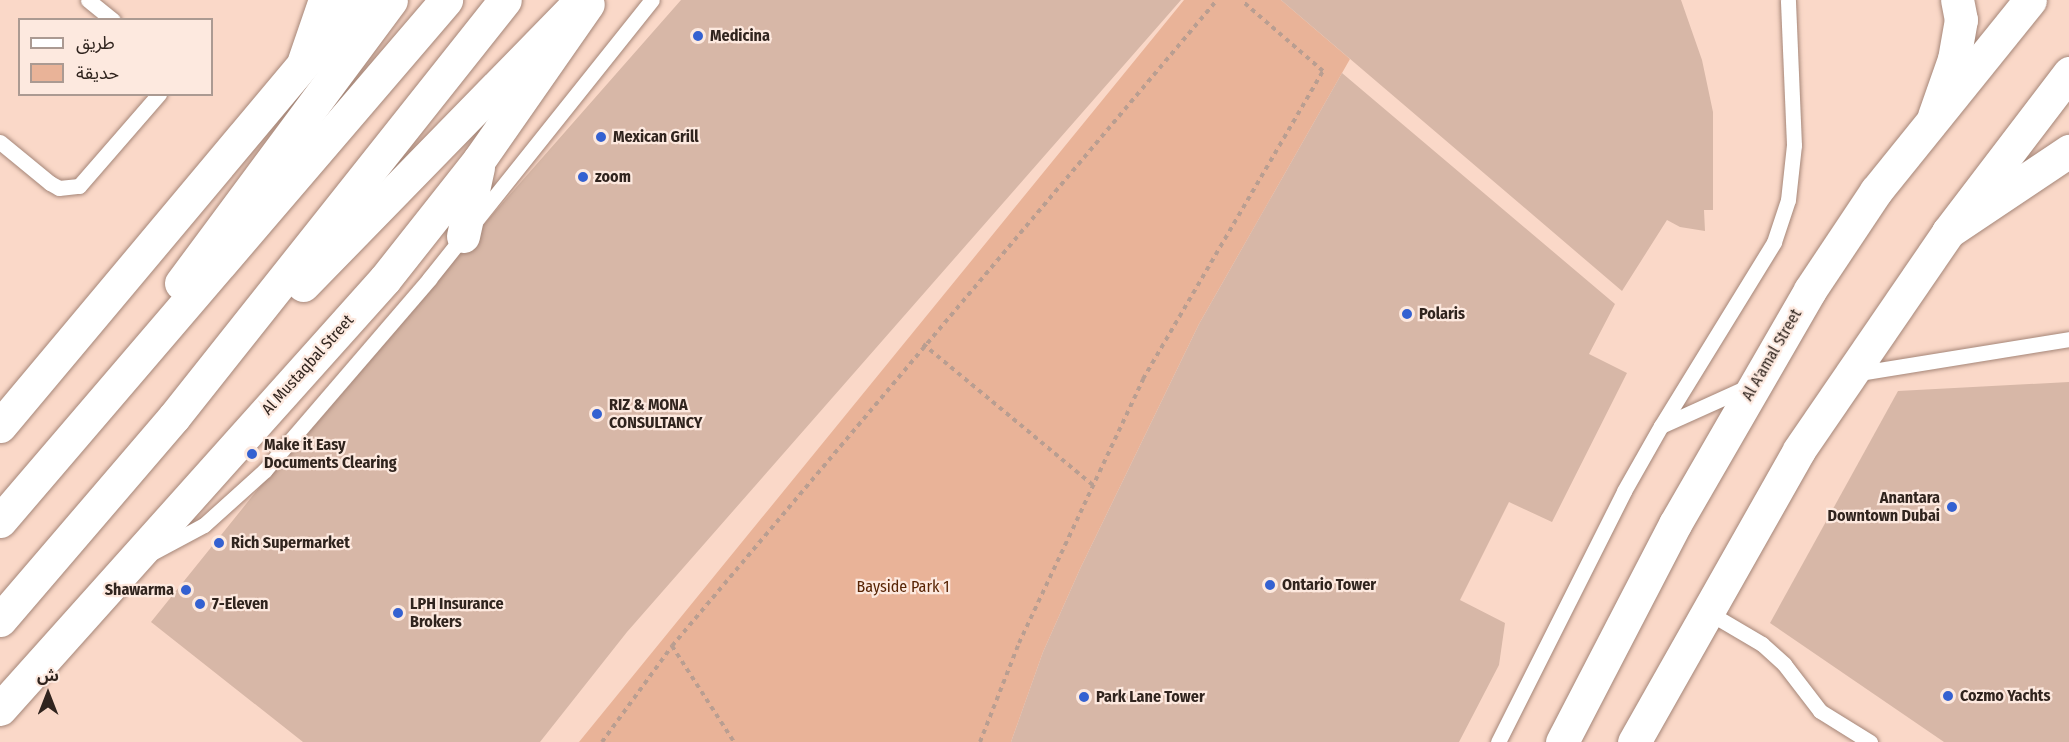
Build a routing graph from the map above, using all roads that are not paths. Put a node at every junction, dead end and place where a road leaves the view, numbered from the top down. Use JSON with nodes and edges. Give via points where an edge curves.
{"nodes":[{"id":1,"x":88,"y":0,"type":"edge"},
{"id":2,"x":325,"y":0,"type":"edge"},
{"id":3,"x":357,"y":0,"type":"edge"},
{"id":4,"x":391,"y":0,"type":"edge"},
{"id":5,"x":446,"y":0,"type":"edge"},
{"id":6,"x":506,"y":0,"type":"edge"},
{"id":7,"x":581,"y":0,"type":"edge"},
{"id":8,"x":590,"y":0,"type":"edge"},
{"id":9,"x":652,"y":0,"type":"edge"},
{"id":10,"x":1788,"y":0,"type":"edge"},
{"id":11,"x":1957,"y":0,"type":"edge"},
{"id":12,"x":2030,"y":0,"type":"edge"},
{"id":13,"x":110,"y":18,"type":"edge"},
{"id":14,"x":304,"y":61,"type":"junction"},
{"id":15,"x":2069,"y":73,"type":"edge"},
{"id":16,"x":157,"y":96,"type":"edge"},
{"id":17,"x":1934,"y":116,"type":"junction"},
{"id":18,"x":0,"y":142,"type":"edge"},
{"id":19,"x":2069,"y":151,"type":"edge"},
{"id":20,"x":479,"y":160,"type":"junction"},
{"id":21,"x":1948,"y":232,"type":"junction"},
{"id":22,"x":463,"y":236,"type":"junction"},
{"id":23,"x":2069,"y":339,"type":"edge"},
{"id":24,"x":128,"y":373,"type":"junction"},
{"id":25,"x":1854,"y":374,"type":"junction"},
{"id":26,"x":1755,"y":382,"type":"junction"},
{"id":27,"x":174,"y":417,"type":"junction"},
{"id":28,"x":0,"y":426,"type":"edge"},
{"id":29,"x":1661,"y":426,"type":"junction"},
{"id":30,"x":0,"y":521,"type":"edge"},
{"id":31,"x":131,"y":561,"type":"junction"},
{"id":32,"x":1706,"y":611,"type":"junction"},
{"id":33,"x":0,"y":620,"type":"edge"},
{"id":34,"x":0,"y":709,"type":"edge"},
{"id":35,"x":1498,"y":742,"type":"edge"},
{"id":36,"x":1562,"y":742,"type":"edge"},
{"id":37,"x":1634,"y":742,"type":"edge"},
{"id":38,"x":1870,"y":742,"type":"edge"}],
"edges":[{"from":1,"to":13,"type":"lane"},
{"from":2,"to":14,"type":"street"},
{"from":3,"to":14,"type":"street"},
{"from":4,"to":24,"type":"street","via":[[197,258]]},
{"from":5,"to":24,"type":"street"},
{"from":6,"to":27,"type":"street"},
{"from":7,"to":27,"type":"street"},
{"from":8,"to":20,"type":"street","name":"Al Mustaqbal Street"},
{"from":9,"to":22,"type":"lane"},
{"from":10,"to":29,"type":"lane","via":[[1794,145],[1788,200],[1774,242]]},
{"from":11,"to":17,"type":"street","via":[[1961,20],[1954,59]]},
{"from":12,"to":17,"type":"street","name":"Al A'amal Street"},
{"from":14,"to":28,"type":"street"},
{"from":15,"to":21,"type":"street"},
{"from":16,"to":18,"type":"lane","via":[[79,186],[59,188],[50,183]]},
{"from":17,"to":26,"type":"street","name":"Al A'amal Street","via":[[1842,241]]},
{"from":19,"to":21,"type":"street"},
{"from":20,"to":22,"type":"street"},
{"from":20,"to":31,"type":"street","name":"Al Mustaqbal Street","via":[[385,279]]},
{"from":21,"to":25,"type":"street"},
{"from":22,"to":31,"type":"lane","via":[[246,490],[181,539]]},
{"from":23,"to":25,"type":"lane"},
{"from":24,"to":30,"type":"street"},
{"from":25,"to":32,"type":"street","via":[[1799,450]]},
{"from":26,"to":29,"type":"lane","via":[[1722,402]]},
{"from":26,"to":36,"type":"street","name":"Al A'amal Street","via":[[1675,524]]},
{"from":27,"to":33,"type":"street"},
{"from":29,"to":35,"type":"lane","via":[[1624,490]]},
{"from":31,"to":34,"type":"street","name":"Al Mustaqbal Street"},
{"from":32,"to":37,"type":"street"},
{"from":32,"to":38,"type":"lane","via":[[1768,648],[1820,711]]}]}
